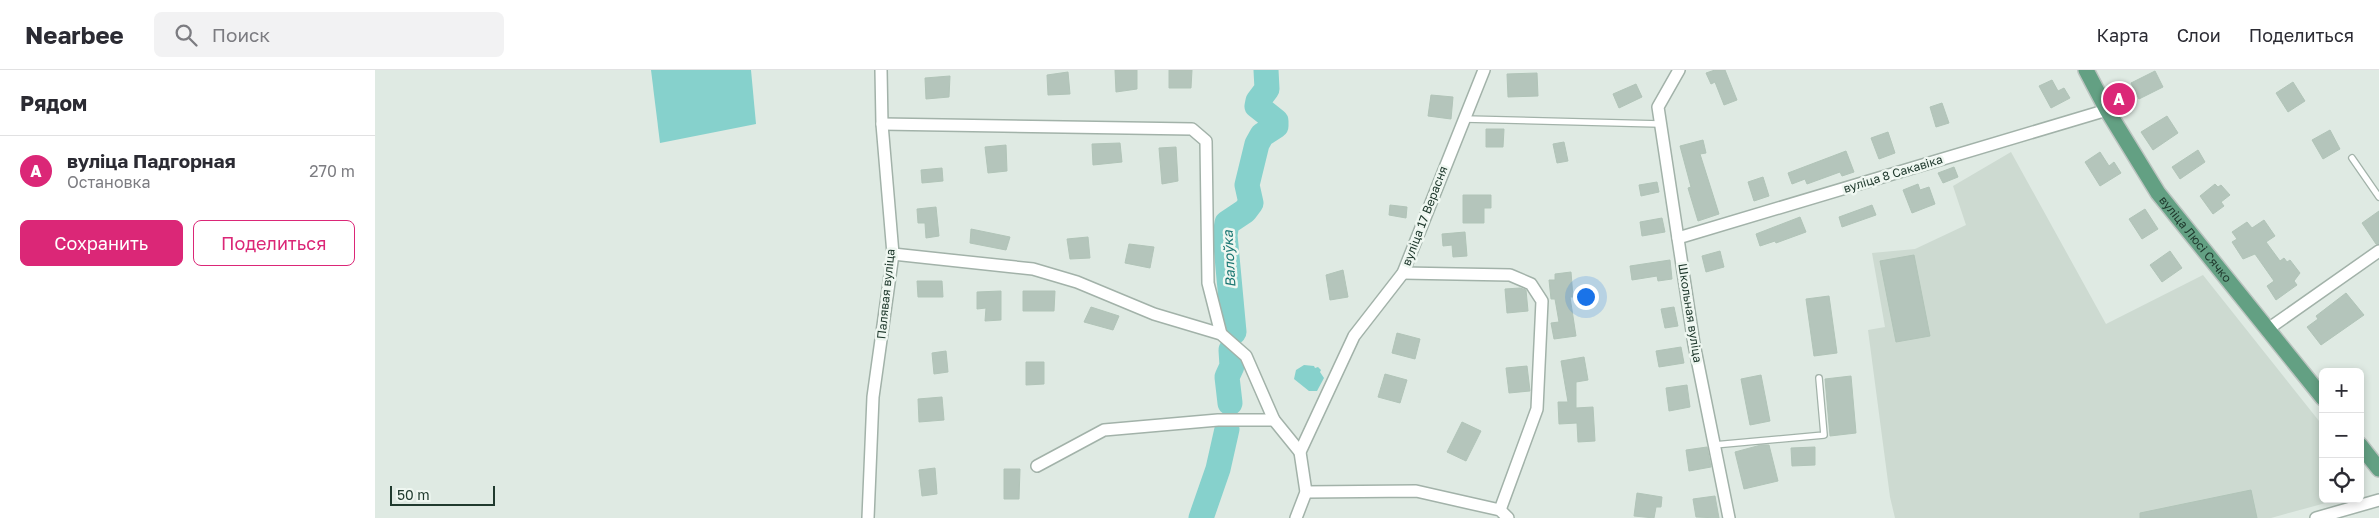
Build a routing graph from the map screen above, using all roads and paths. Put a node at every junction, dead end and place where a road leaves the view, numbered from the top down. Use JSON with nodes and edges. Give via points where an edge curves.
{"nodes":[{"id":1,"x":881,"y":70,"type":"edge"},
{"id":2,"x":1483,"y":70,"type":"edge"},
{"id":3,"x":1679,"y":70,"type":"edge"},
{"id":4,"x":2087,"y":70,"type":"edge"},
{"id":5,"x":2107,"y":110,"type":"junction"},
{"id":6,"x":1463,"y":119,"type":"junction"},
{"id":7,"x":882,"y":124,"type":"junction"},
{"id":8,"x":1662,"y":124,"type":"junction"},
{"id":9,"x":2353,"y":158,"type":"dead end"},
{"id":10,"x":2379,"y":197,"type":"edge"},
{"id":11,"x":1678,"y":238,"type":"junction"},
{"id":12,"x":2379,"y":251,"type":"edge"},
{"id":13,"x":893,"y":254,"type":"junction"},
{"id":14,"x":1403,"y":273,"type":"junction"},
{"id":15,"x":2268,"y":329,"type":"junction"},
{"id":16,"x":1221,"y":334,"type":"junction"},
{"id":17,"x":1819,"y":378,"type":"dead end"},
{"id":18,"x":2319,"y":393,"type":"edge"},
{"id":19,"x":1274,"y":420,"type":"junction"},
{"id":20,"x":1714,"y":445,"type":"junction"},
{"id":21,"x":2364,"y":450,"type":"edge"},
{"id":22,"x":1300,"y":452,"type":"junction"},
{"id":23,"x":1037,"y":466,"type":"dead end"},
{"id":24,"x":2379,"y":469,"type":"edge"},
{"id":25,"x":1306,"y":492,"type":"junction"},
{"id":26,"x":2379,"y":500,"type":"edge"},
{"id":27,"x":1504,"y":514,"type":"edge"},
{"id":28,"x":868,"y":518,"type":"edge"},
{"id":29,"x":1297,"y":518,"type":"edge"},
{"id":30,"x":1729,"y":518,"type":"edge"},
{"id":31,"x":2316,"y":518,"type":"edge"}],
"edges":[{"from":1,"to":7,"type":"street","name":"Палявая вуліца"},
{"from":2,"to":6,"type":"street","name":"вуліца 17 Верасня"},
{"from":3,"to":8,"type":"street","name":"Школьная вуліца","via":[[1658,107]]},
{"from":4,"to":5,"type":"main road","name":"вуліца Люсі Сячко"},
{"from":5,"to":11,"type":"street","name":"вуліца 8 Сакавіка"},
{"from":5,"to":15,"type":"main road","name":"вуліца Люсі Сячко","via":[[2158,193]]},
{"from":6,"to":8,"type":"lane"},
{"from":6,"to":14,"type":"street","name":"вуліца 17 Верасня"},
{"from":7,"to":13,"type":"street","name":"Палявая вуліца"},
{"from":7,"to":16,"type":"street","via":[[1192,129],[1207,141],[1208,283]]},
{"from":8,"to":11,"type":"street","name":"Школьная вуліца"},
{"from":9,"to":10,"type":"lane"},
{"from":11,"to":20,"type":"street","name":"Школьная вуліца"},
{"from":12,"to":15,"type":"street"},
{"from":13,"to":16,"type":"street","via":[[1033,269],[1077,282],[1153,314]]},
{"from":13,"to":28,"type":"street","name":"Палявая вуліца","via":[[873,397]]},
{"from":14,"to":22,"type":"street","name":"вуліца 17 Верасня","via":[[1354,336]]},
{"from":14,"to":27,"type":"street","via":[[1510,275],[1531,284],[1542,301],[1537,409]]},
{"from":15,"to":18,"type":"main road","name":"вуліца Люсі Сячко"},
{"from":16,"to":19,"type":"street","via":[[1246,356]]},
{"from":17,"to":20,"type":"lane","via":[[1824,434]]},
{"from":19,"to":22,"type":"street"},
{"from":19,"to":23,"type":"street","via":[[1218,420],[1104,430]]},
{"from":20,"to":30,"type":"street","name":"Школьная вуліца"},
{"from":21,"to":24,"type":"main road"},
{"from":22,"to":25,"type":"street"},
{"from":25,"to":27,"type":"street","via":[[1416,491]]},
{"from":25,"to":29,"type":"street"},
{"from":26,"to":31,"type":"street"}]}
